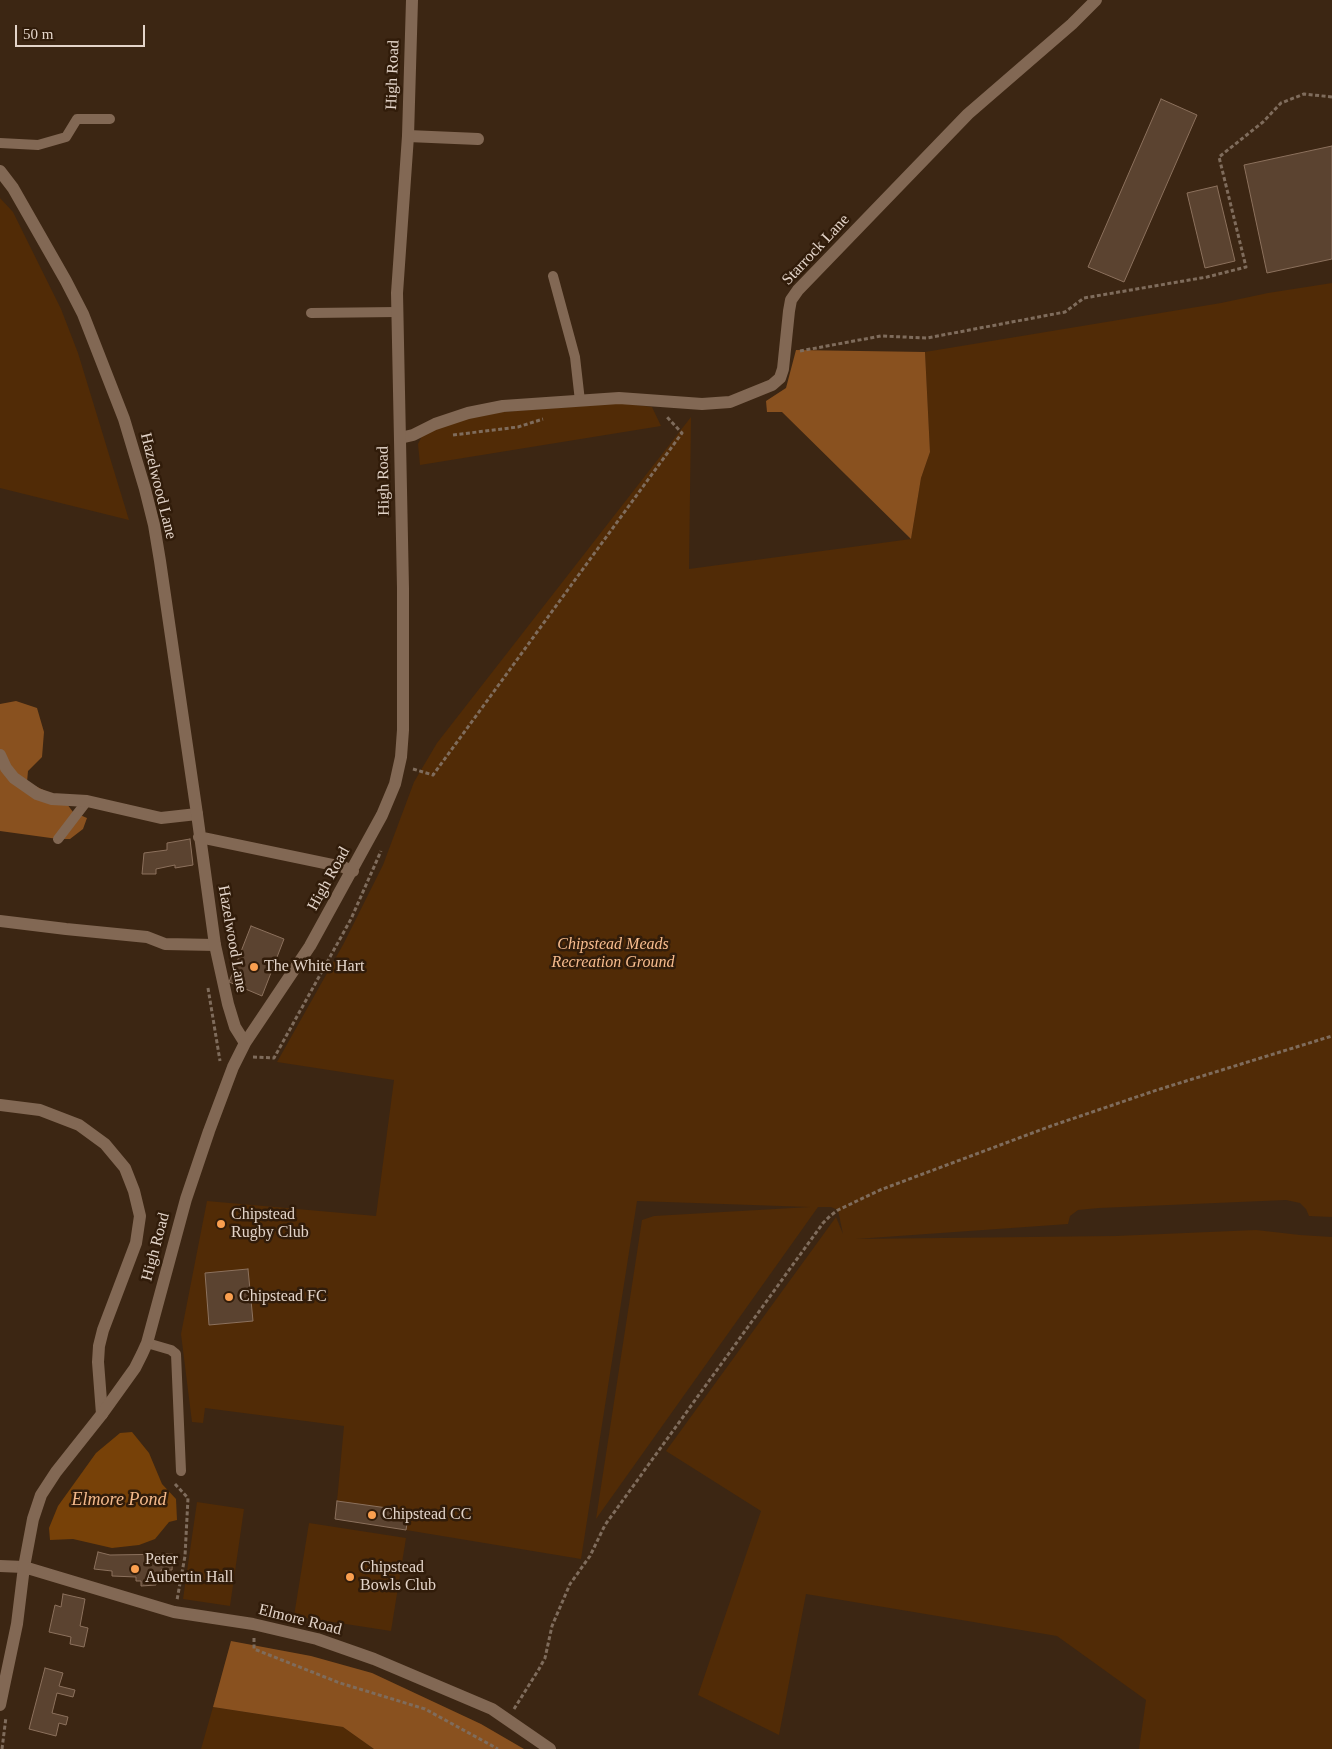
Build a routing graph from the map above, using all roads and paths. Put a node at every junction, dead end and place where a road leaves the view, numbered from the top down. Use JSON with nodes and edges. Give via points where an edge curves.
{"nodes":[{"id":1,"x":412,"y":0,"type":"edge"},
{"id":2,"x":1096,"y":0,"type":"edge"},
{"id":3,"x":1332,"y":97,"type":"edge"},
{"id":4,"x":110,"y":119,"type":"dead end"},
{"id":5,"x":408,"y":136,"type":"junction"},
{"id":6,"x":478,"y":138,"type":"dead end"},
{"id":7,"x":0,"y":143,"type":"edge"},
{"id":8,"x":0,"y":171,"type":"edge"},
{"id":9,"x":553,"y":276,"type":"dead end"},
{"id":10,"x":397,"y":312,"type":"junction"},
{"id":11,"x":311,"y":313,"type":"dead end"},
{"id":12,"x":784,"y":353,"type":"junction"},
{"id":13,"x":580,"y":401,"type":"junction"},
{"id":14,"x":662,"y":401,"type":"junction"},
{"id":15,"x":546,"y":418,"type":"dead end"},
{"id":16,"x":449,"y":436,"type":"dead end"},
{"id":17,"x":400,"y":438,"type":"junction"},
{"id":18,"x":0,"y":755,"type":"edge"},
{"id":19,"x":412,"y":762,"type":"dead end"},
{"id":20,"x":413,"y":769,"type":"junction"},
{"id":21,"x":410,"y":778,"type":"dead end"},
{"id":22,"x":87,"y":801,"type":"junction"},
{"id":23,"x":197,"y":814,"type":"junction"},
{"id":24,"x":199,"y":837,"type":"junction"},
{"id":25,"x":58,"y":839,"type":"dead end"},
{"id":26,"x":382,"y":847,"type":"dead end"},
{"id":27,"x":353,"y":871,"type":"junction"},
{"id":28,"x":0,"y":921,"type":"edge"},
{"id":29,"x":214,"y":945,"type":"junction"},
{"id":30,"x":207,"y":984,"type":"dead end"},
{"id":31,"x":1332,"y":1036,"type":"edge"},
{"id":32,"x":246,"y":1043,"type":"junction"},
{"id":33,"x":233,"y":1067,"type":"junction"},
{"id":34,"x":0,"y":1105,"type":"edge"},
{"id":35,"x":147,"y":1343,"type":"junction"},
{"id":36,"x":102,"y":1414,"type":"junction"},
{"id":37,"x":181,"y":1471,"type":"dead end"},
{"id":38,"x":174,"y":1482,"type":"dead end"},
{"id":39,"x":0,"y":1566,"type":"edge"},
{"id":40,"x":24,"y":1567,"type":"junction"},
{"id":41,"x":174,"y":1612,"type":"junction"},
{"id":42,"x":253,"y":1624,"type":"junction"},
{"id":43,"x":0,"y":1705,"type":"edge"},
{"id":44,"x":507,"y":1720,"type":"junction"},
{"id":45,"x":498,"y":1749,"type":"edge"},
{"id":46,"x":550,"y":1749,"type":"edge"}],
"edges":[{"from":1,"to":5,"type":"street","name":"High Road"},
{"from":2,"to":12,"type":"street","name":"Starrock Lane","via":[[968,114],[798,290],[791,300]]},
{"from":3,"to":12,"type":"path","via":[[1304,94],[1281,103],[1263,122],[1219,157],[1246,267],[1208,277],[1084,298],[1065,312],[927,338],[880,336]]},
{"from":4,"to":7,"type":"lane","via":[[77,119],[66,137],[38,145]]},
{"from":5,"to":6,"type":"street"},
{"from":5,"to":10,"type":"street","name":"High Road"},
{"from":8,"to":23,"type":"street","name":"Hazelwood Lane","via":[[83,314],[124,419],[154,525]]},
{"from":9,"to":13,"type":"lane","via":[[575,357]]},
{"from":10,"to":11,"type":"lane"},
{"from":10,"to":17,"type":"street","name":"High Road"},
{"from":12,"to":14,"type":"street","name":"Starrock Lane","via":[[783,369],[776,382],[730,402]]},
{"from":13,"to":14,"type":"street","name":"Starrock Lane","via":[[618,398]]},
{"from":13,"to":17,"type":"street","name":"Starrock Lane","via":[[503,406],[468,413]]},
{"from":14,"to":20,"type":"path","via":[[661,412],[682,433],[433,775]]},
{"from":15,"to":16,"type":"path","via":[[518,427]]},
{"from":17,"to":27,"type":"street","name":"High Road","via":[[401,757],[386,807]]},
{"from":18,"to":22,"type":"street","via":[[14,778],[37,794],[52,799]]},
{"from":19,"to":20,"type":"path"},
{"from":20,"to":21,"type":"path"},
{"from":22,"to":23,"type":"street","via":[[161,818]]},
{"from":22,"to":25,"type":"lane"},
{"from":23,"to":24,"type":"street","name":"Hazelwood Lane"},
{"from":24,"to":27,"type":"street"},
{"from":24,"to":29,"type":"street","name":"Hazelwood Lane"},
{"from":26,"to":33,"type":"path","via":[[350,919],[274,1058],[245,1057],[238,1069]]},
{"from":27,"to":32,"type":"street","name":"High Road","via":[[310,946]]},
{"from":28,"to":29,"type":"street","via":[[147,937],[165,944]]},
{"from":29,"to":32,"type":"street","name":"Hazelwood Lane","via":[[235,1027]]},
{"from":30,"to":33,"type":"path","via":[[220,1062]]},
{"from":31,"to":44,"type":"path","via":[[1052,1126],[880,1190],[830,1216],[605,1524],[590,1556],[570,1584],[552,1626],[539,1670]]},
{"from":32,"to":33,"type":"street","name":"High Road"},
{"from":33,"to":35,"type":"street","name":"High Road","via":[[186,1199]]},
{"from":34,"to":36,"type":"street","via":[[40,1110],[79,1124],[105,1144],[125,1168],[134,1191],[140,1216],[136,1243],[102,1330],[99,1346]]},
{"from":35,"to":36,"type":"street","name":"High Road"},
{"from":35,"to":37,"type":"lane","via":[[176,1354]]},
{"from":36,"to":40,"type":"street","name":"High Road","via":[[41,1495]]},
{"from":38,"to":41,"type":"path","via":[[188,1498],[185,1556]]},
{"from":39,"to":40,"type":"street","name":"Elmore Road"},
{"from":40,"to":41,"type":"street","name":"Elmore Road"},
{"from":40,"to":43,"type":"street","name":"High Road","via":[[17,1624]]},
{"from":41,"to":42,"type":"street","name":"Elmore Road"},
{"from":42,"to":44,"type":"street","name":"Elmore Road","via":[[317,1639],[374,1658],[492,1710]]},
{"from":42,"to":45,"type":"path","via":[[254,1649],[340,1682],[425,1709]]},
{"from":44,"to":46,"type":"street","name":"Elmore Road"}]}
